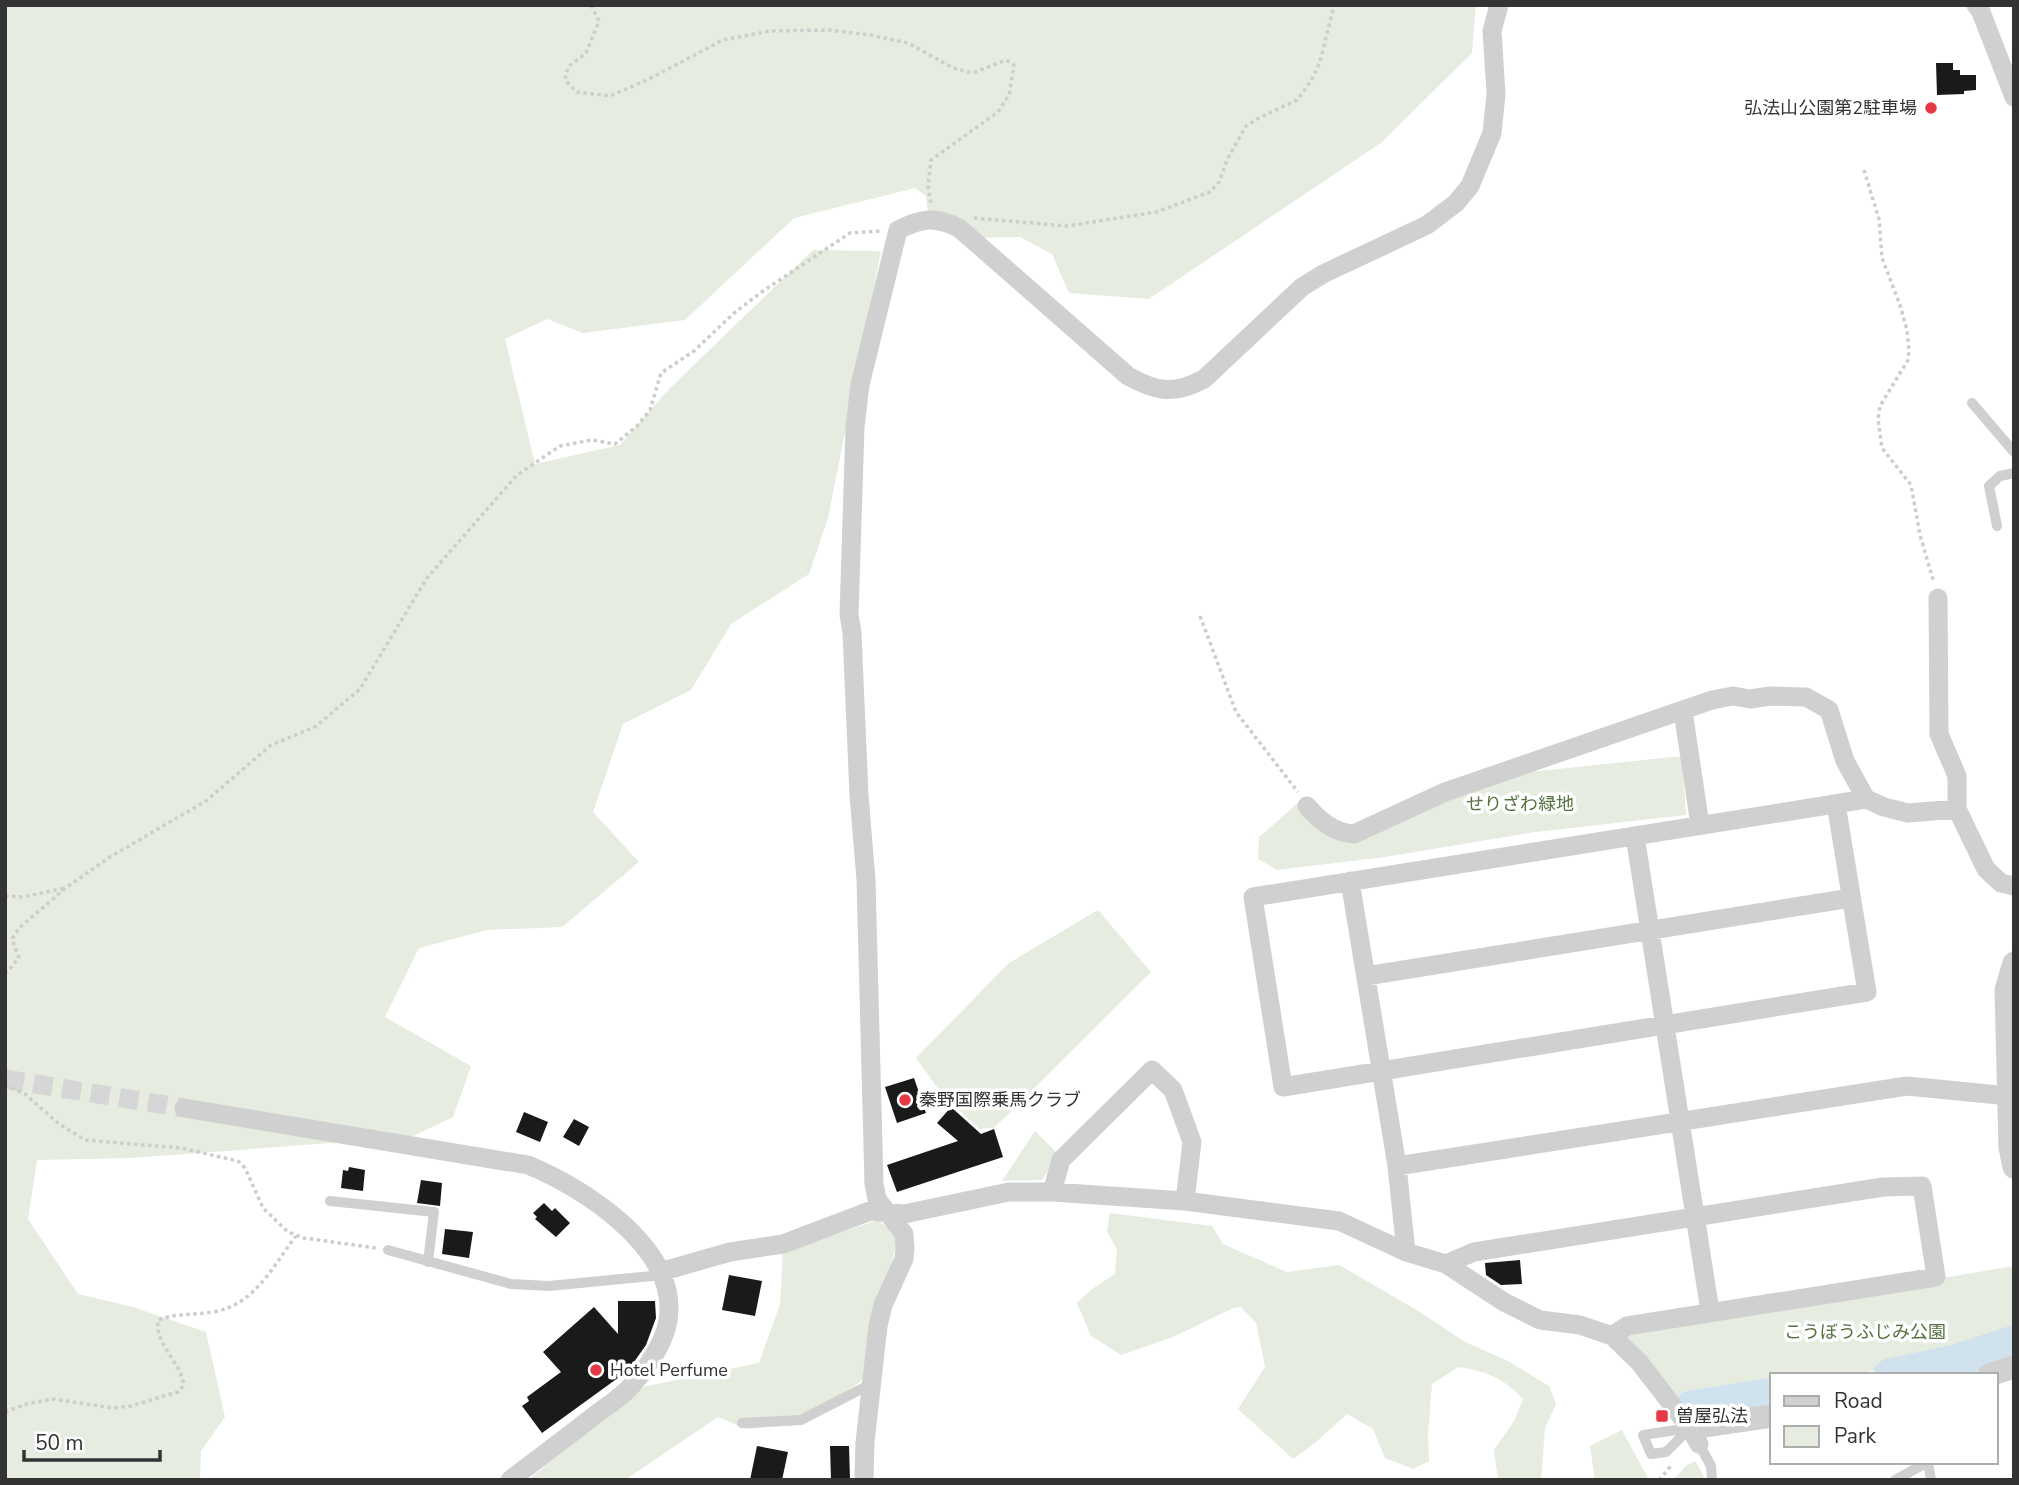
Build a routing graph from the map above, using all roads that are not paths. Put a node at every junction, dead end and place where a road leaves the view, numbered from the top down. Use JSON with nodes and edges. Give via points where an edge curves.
{"nodes":[{"id":1,"x":1499,"y":5,"type":"edge"},
{"id":2,"x":1976,"y":5,"type":"edge"},
{"id":3,"x":2014,"y":97,"type":"edge"},
{"id":4,"x":1972,"y":403,"type":"dead end"},
{"id":5,"x":2014,"y":452,"type":"edge"},
{"id":6,"x":2014,"y":474,"type":"edge"},
{"id":7,"x":1997,"y":526,"type":"dead end"},
{"id":8,"x":1938,"y":598,"type":"road end"},
{"id":9,"x":1683,"y":712,"type":"junction"},
{"id":10,"x":1866,"y":799,"type":"junction"},
{"id":11,"x":1836,"y":804,"type":"junction"},
{"id":12,"x":1307,"y":806,"type":"road end"},
{"id":13,"x":1957,"y":809,"type":"junction"},
{"id":14,"x":1700,"y":825,"type":"junction"},
{"id":15,"x":1635,"y":836,"type":"junction"},
{"id":16,"x":1350,"y":881,"type":"junction"},
{"id":17,"x":2014,"y":886,"type":"edge"},
{"id":18,"x":1851,"y":898,"type":"junction"},
{"id":19,"x":1650,"y":930,"type":"junction"},
{"id":20,"x":2014,"y":963,"type":"edge"},
{"id":21,"x":1366,"y":976,"type":"junction"},
{"id":22,"x":1665,"y":1025,"type":"junction"},
{"id":23,"x":2011,"y":1028,"type":"edge"},
{"id":24,"x":1380,"y":1072,"type":"junction"},
{"id":25,"x":2009,"y":1096,"type":"junction"},
{"id":26,"x":184,"y":1108,"type":"tunnel mouth"},
{"id":27,"x":1680,"y":1121,"type":"junction"},
{"id":28,"x":1397,"y":1166,"type":"junction"},
{"id":29,"x":2014,"y":1167,"type":"edge"},
{"id":30,"x":1052,"y":1192,"type":"junction"},
{"id":31,"x":330,"y":1201,"type":"dead end"},
{"id":32,"x":1185,"y":1201,"type":"junction"},
{"id":33,"x":889,"y":1213,"type":"junction"},
{"id":34,"x":1696,"y":1216,"type":"junction"},
{"id":35,"x":388,"y":1250,"type":"road end"},
{"id":36,"x":1406,"y":1252,"type":"junction"},
{"id":37,"x":428,"y":1262,"type":"junction"},
{"id":38,"x":1446,"y":1264,"type":"junction"},
{"id":39,"x":661,"y":1273,"type":"junction"},
{"id":40,"x":1710,"y":1311,"type":"junction"},
{"id":41,"x":1612,"y":1336,"type":"junction"},
{"id":42,"x":2014,"y":1367,"type":"edge"},
{"id":43,"x":1995,"y":1373,"type":"edge"},
{"id":44,"x":872,"y":1384,"type":"junction"},
{"id":45,"x":1770,"y":1417,"type":"edge"},
{"id":46,"x":742,"y":1423,"type":"dead end"},
{"id":47,"x":1694,"y":1436,"type":"junction"},
{"id":48,"x":1924,"y":1464,"type":"edge"},
{"id":49,"x":510,"y":1480,"type":"edge"},
{"id":50,"x":864,"y":1480,"type":"edge"},
{"id":51,"x":1713,"y":1480,"type":"edge"},
{"id":52,"x":1895,"y":1480,"type":"edge"}],
"edges":[{"from":1,"to":33,"type":"street","via":[[1492,31],[1496,94],[1492,133],[1478,172],[1456,203],[1427,225],[1302,287],[1204,379],[1189,387],[1157,389],[1128,376],[959,228],[938,219],[898,230],[860,385],[849,615],[866,880],[874,1184],[877,1199]]},
{"from":2,"to":3,"type":"street"},
{"from":4,"to":5,"type":"lane"},
{"from":6,"to":7,"type":"lane","via":[[2000,476],[1989,486]]},
{"from":8,"to":13,"type":"street","via":[[1938,734],[1957,776]]},
{"from":9,"to":10,"type":"street","via":[[1733,696],[1806,697],[1829,710],[1845,761]]},
{"from":9,"to":12,"type":"street","via":[[1445,792],[1354,834],[1340,833],[1321,822]]},
{"from":9,"to":14,"type":"street"},
{"from":10,"to":11,"type":"street"},
{"from":10,"to":13,"type":"street","via":[[1908,813]]},
{"from":11,"to":14,"type":"street"},
{"from":11,"to":18,"type":"street"},
{"from":13,"to":17,"type":"street","via":[[1986,869],[2001,883]]},
{"from":14,"to":15,"type":"street"},
{"from":15,"to":16,"type":"street"},
{"from":15,"to":19,"type":"street"},
{"from":16,"to":21,"type":"street"},
{"from":16,"to":24,"type":"street","via":[[1253,897],[1276,1046],[1283,1087]]},
{"from":18,"to":19,"type":"street"},
{"from":18,"to":22,"type":"street","via":[[1867,992]]},
{"from":19,"to":21,"type":"street"},
{"from":19,"to":22,"type":"street"},
{"from":20,"to":23,"type":"street","via":[[2007,990]]},
{"from":21,"to":24,"type":"street"},
{"from":22,"to":24,"type":"street"},
{"from":22,"to":27,"type":"street"},
{"from":23,"to":25,"type":"street"},
{"from":24,"to":28,"type":"street"},
{"from":25,"to":27,"type":"street","via":[[1907,1086]]},
{"from":25,"to":29,"type":"street"},
{"from":26,"to":39,"type":"street","via":[[528,1165],[569,1184],[613,1216],[632,1233]]},
{"from":27,"to":28,"type":"street"},
{"from":27,"to":34,"type":"street"},
{"from":28,"to":36,"type":"street"},
{"from":30,"to":32,"type":"street"},
{"from":30,"to":32,"type":"street","via":[[1061,1160],[1152,1070],[1173,1090],[1192,1142]]},
{"from":30,"to":33,"type":"street","via":[[1009,1192],[904,1214]]},
{"from":31,"to":37,"type":"lane","via":[[434,1212]]},
{"from":32,"to":36,"type":"street","via":[[1339,1221]]},
{"from":33,"to":39,"type":"street","via":[[870,1211],[783,1244],[730,1252]]},
{"from":33,"to":44,"type":"street","via":[[904,1234],[904,1259],[883,1305]]},
{"from":34,"to":38,"type":"street","via":[[1474,1252]]},
{"from":34,"to":40,"type":"street"},
{"from":34,"to":40,"type":"street","via":[[1883,1187],[1923,1186],[1933,1251],[1936,1277]]},
{"from":35,"to":37,"type":"lane"},
{"from":36,"to":38,"type":"street"},
{"from":37,"to":39,"type":"lane","via":[[511,1284],[549,1286]]},
{"from":38,"to":41,"type":"street","via":[[1530,1316]]},
{"from":39,"to":49,"type":"street","via":[[669,1312],[655,1353],[643,1371],[630,1388]]},
{"from":40,"to":41,"type":"street","via":[[1627,1326]]},
{"from":41,"to":47,"type":"street","via":[[1639,1362]]},
{"from":42,"to":43,"type":"street"},
{"from":44,"to":46,"type":"lane","via":[[801,1420]]},
{"from":44,"to":50,"type":"street"},
{"from":45,"to":47,"type":"street"},
{"from":47,"to":51,"type":"lane","via":[[1711,1466]]},
{"from":48,"to":52,"type":"lane"}]}
